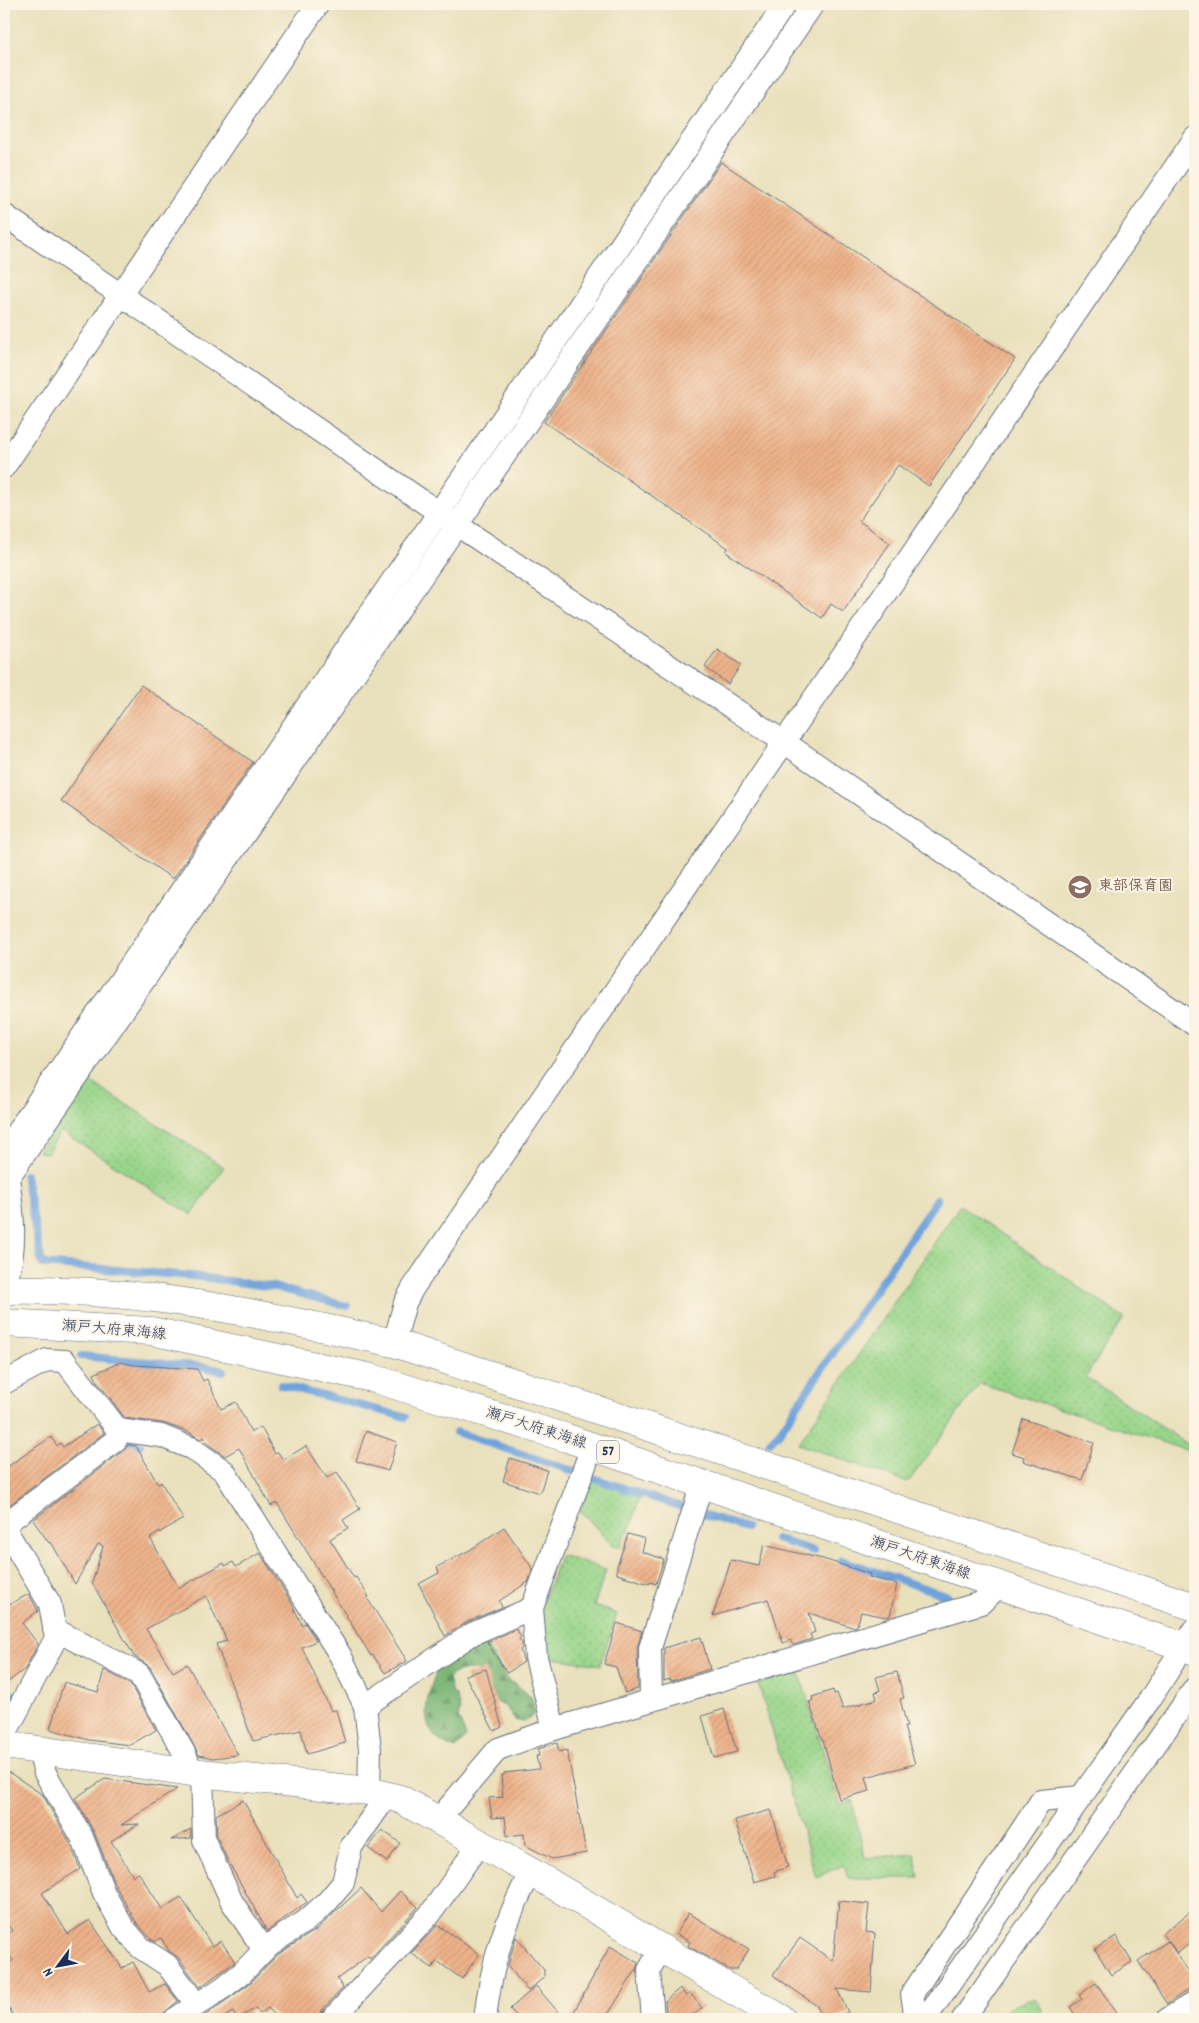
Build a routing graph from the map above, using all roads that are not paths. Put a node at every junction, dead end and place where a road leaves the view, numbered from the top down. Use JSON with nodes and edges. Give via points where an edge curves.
{"nodes":[{"id":1,"x":318,"y":4,"type":"edge"},
{"id":2,"x":785,"y":4,"type":"edge"},
{"id":3,"x":813,"y":4,"type":"edge"},
{"id":4,"x":1195,"y":138,"type":"edge"},
{"id":5,"x":4,"y":215,"type":"edge"},
{"id":6,"x":121,"y":295,"type":"junction"},
{"id":7,"x":4,"y":467,"type":"edge"},
{"id":8,"x":439,"y":512,"type":"junction"},
{"id":9,"x":457,"y":525,"type":"junction"},
{"id":10,"x":784,"y":742,"type":"junction"},
{"id":11,"x":1195,"y":1025,"type":"edge"},
{"id":12,"x":4,"y":1151,"type":"edge"},
{"id":13,"x":6,"y":1177,"type":"edge"},
{"id":14,"x":4,"y":1285,"type":"edge"},
{"id":15,"x":4,"y":1290,"type":"edge"},
{"id":16,"x":4,"y":1323,"type":"edge"},
{"id":17,"x":394,"y":1343,"type":"junction"},
{"id":18,"x":4,"y":1383,"type":"edge"},
{"id":19,"x":118,"y":1430,"type":"junction"},
{"id":20,"x":592,"y":1447,"type":"junction"},
{"id":21,"x":702,"y":1484,"type":"junction"},
{"id":22,"x":4,"y":1526,"type":"edge"},
{"id":23,"x":999,"y":1586,"type":"junction"},
{"id":24,"x":1195,"y":1607,"type":"edge"},
{"id":25,"x":532,"y":1608,"type":"junction"},
{"id":26,"x":54,"y":1629,"type":"junction"},
{"id":27,"x":1191,"y":1642,"type":"edge"},
{"id":28,"x":1195,"y":1688,"type":"edge"},
{"id":29,"x":651,"y":1700,"type":"junction"},
{"id":30,"x":365,"y":1706,"type":"junction"},
{"id":31,"x":554,"y":1729,"type":"junction"},
{"id":32,"x":4,"y":1736,"type":"edge"},
{"id":33,"x":4,"y":1746,"type":"edge"},
{"id":34,"x":39,"y":1750,"type":"junction"},
{"id":35,"x":197,"y":1772,"type":"junction"},
{"id":36,"x":377,"y":1793,"type":"junction"},
{"id":37,"x":1082,"y":1797,"type":"junction"},
{"id":38,"x":438,"y":1820,"type":"junction"},
{"id":39,"x":479,"y":1844,"type":"junction"},
{"id":40,"x":531,"y":1872,"type":"junction"},
{"id":41,"x":661,"y":1949,"type":"junction"},
{"id":42,"x":264,"y":1950,"type":"junction"},
{"id":43,"x":1195,"y":2002,"type":"edge"},
{"id":44,"x":197,"y":2005,"type":"junction"},
{"id":45,"x":175,"y":2019,"type":"edge"},
{"id":46,"x":332,"y":2019,"type":"edge"},
{"id":47,"x":485,"y":2019,"type":"edge"},
{"id":48,"x":653,"y":2019,"type":"edge"},
{"id":49,"x":782,"y":2019,"type":"edge"},
{"id":50,"x":916,"y":2019,"type":"edge"},
{"id":51,"x":926,"y":2019,"type":"edge"},
{"id":52,"x":963,"y":2019,"type":"edge"},
{"id":53,"x":1168,"y":2019,"type":"edge"}],
"edges":[{"from":1,"to":6,"type":"street"},
{"from":2,"to":8,"type":"street"},
{"from":3,"to":9,"type":"street"},
{"from":4,"to":10,"type":"street"},
{"from":5,"to":6,"type":"street"},
{"from":6,"to":7,"type":"street"},
{"from":6,"to":8,"type":"street"},
{"from":8,"to":9,"type":"street"},
{"from":8,"to":12,"type":"street"},
{"from":9,"to":10,"type":"street"},
{"from":9,"to":13,"type":"street"},
{"from":10,"to":11,"type":"street"},
{"from":10,"to":17,"type":"street","via":[[413,1288],[405,1303]]},
{"from":13,"to":14,"type":"street","via":[[13,1214],[10,1271]]},
{"from":15,"to":17,"type":"main road","number":"57","via":[[40,1289],[156,1297],[267,1315]]},
{"from":16,"to":20,"type":"main road","name":"瀬戸大府東海線","number":"57","via":[[151,1332],[372,1378]]},
{"from":17,"to":24,"type":"main road","number":"57"},
{"from":18,"to":19,"type":"street","via":[[47,1360],[65,1360]]},
{"from":19,"to":22,"type":"street","via":[[116,1440]]},
{"from":19,"to":30,"type":"street","via":[[161,1436],[191,1448],[224,1471],[340,1655]]},
{"from":20,"to":21,"type":"main road","name":"瀬戸大府東海線","number":"57"},
{"from":20,"to":25,"type":"street"},
{"from":21,"to":23,"type":"main road","name":"瀬戸大府東海線","number":"57"},
{"from":21,"to":29,"type":"street","via":[[650,1648]]},
{"from":22,"to":26,"type":"street","via":[[50,1604]]},
{"from":23,"to":27,"type":"main road","name":"瀬戸大府東海線","number":"57","via":[[1131,1630]]},
{"from":23,"to":29,"type":"street","via":[[982,1603]]},
{"from":25,"to":30,"type":"street","via":[[472,1634]]},
{"from":25,"to":31,"type":"street","via":[[536,1657]]},
{"from":26,"to":32,"type":"street","via":[[56,1638]]},
{"from":26,"to":35,"type":"street","via":[[139,1674]]},
{"from":27,"to":37,"type":"street"},
{"from":28,"to":52,"type":"street"},
{"from":29,"to":31,"type":"street"},
{"from":30,"to":36,"type":"street"},
{"from":31,"to":38,"type":"street","via":[[498,1749]]},
{"from":33,"to":34,"type":"main road"},
{"from":34,"to":35,"type":"main road"},
{"from":34,"to":44,"type":"street","via":[[45,1773],[82,1837],[104,1893],[123,1927],[141,1948],[167,1965]]},
{"from":35,"to":36,"type":"main road"},
{"from":35,"to":42,"type":"street","via":[[204,1840],[232,1902]]},
{"from":36,"to":38,"type":"main road","via":[[400,1799]]},
{"from":36,"to":42,"type":"street","via":[[380,1807],[351,1847],[342,1883],[307,1920]]},
{"from":37,"to":50,"type":"street","via":[[1041,1801],[912,1994]]},
{"from":37,"to":51,"type":"street"},
{"from":38,"to":39,"type":"main road"},
{"from":39,"to":40,"type":"main road"},
{"from":39,"to":46,"type":"street","via":[[431,1913]]},
{"from":40,"to":41,"type":"main road"},
{"from":40,"to":47,"type":"street","via":[[513,1906],[491,1974]]},
{"from":41,"to":48,"type":"street","via":[[649,1970]]},
{"from":41,"to":49,"type":"main road"},
{"from":42,"to":44,"type":"street","via":[[242,1973]]},
{"from":43,"to":53,"type":"street"},
{"from":44,"to":45,"type":"street"}]}
